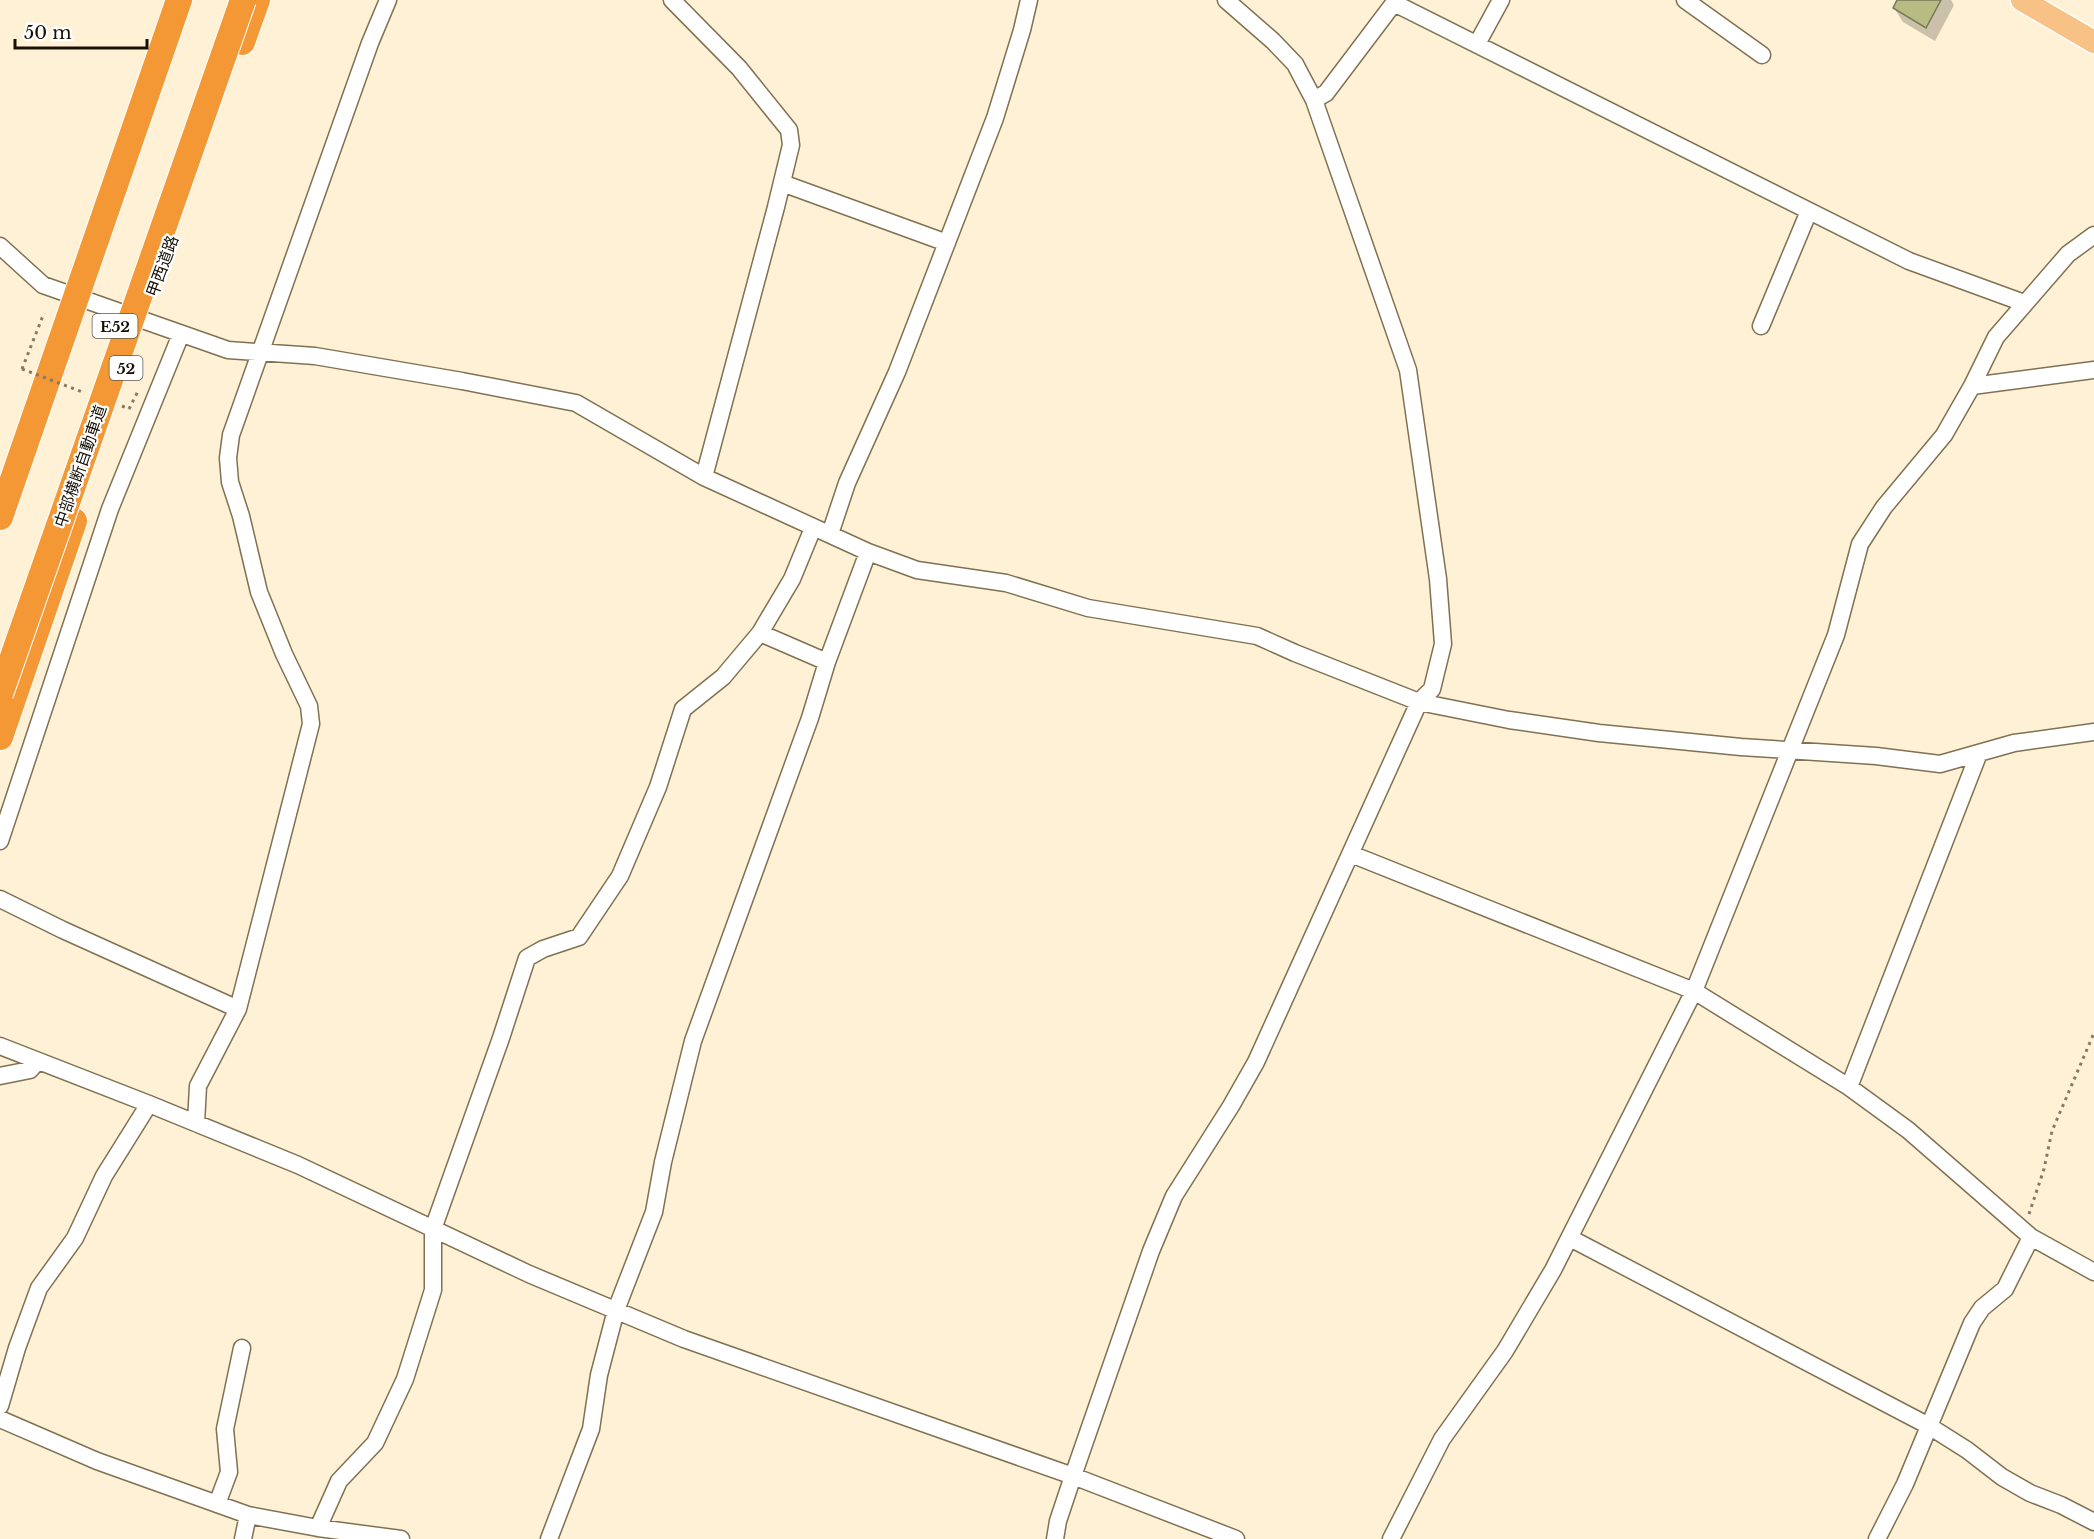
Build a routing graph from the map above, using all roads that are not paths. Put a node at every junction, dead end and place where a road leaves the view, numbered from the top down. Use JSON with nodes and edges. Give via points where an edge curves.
{"nodes":[{"id":1,"x":179,"y":0,"type":"edge"},
{"id":2,"x":230,"y":0,"type":"edge"},
{"id":3,"x":243,"y":0,"type":"edge"},
{"id":4,"x":257,"y":0,"type":"edge"},
{"id":5,"x":388,"y":0,"type":"edge"},
{"id":6,"x":672,"y":0,"type":"edge"},
{"id":7,"x":1029,"y":0,"type":"edge"},
{"id":8,"x":1226,"y":0,"type":"edge"},
{"id":9,"x":1501,"y":0,"type":"edge"},
{"id":10,"x":1685,"y":0,"type":"edge"},
{"id":11,"x":2022,"y":0,"type":"edge"},
{"id":12,"x":2094,"y":42,"type":"edge"},
{"id":13,"x":1476,"y":44,"type":"junction"},
{"id":14,"x":1762,"y":55,"type":"dead end"},
{"id":15,"x":1314,"y":100,"type":"junction"},
{"id":16,"x":782,"y":183,"type":"junction"},
{"id":17,"x":1809,"y":211,"type":"junction"},
{"id":18,"x":2094,"y":235,"type":"edge"},
{"id":19,"x":947,"y":243,"type":"junction"},
{"id":20,"x":0,"y":246,"type":"edge"},
{"id":21,"x":77,"y":299,"type":"junction"},
{"id":22,"x":2024,"y":303,"type":"junction"},
{"id":23,"x":142,"y":320,"type":"junction"},
{"id":24,"x":1761,"y":326,"type":"dead end"},
{"id":25,"x":181,"y":334,"type":"junction"},
{"id":26,"x":261,"y":353,"type":"junction"},
{"id":27,"x":2094,"y":370,"type":"edge"},
{"id":28,"x":1972,"y":386,"type":"junction"},
{"id":29,"x":704,"y":477,"type":"junction"},
{"id":30,"x":0,"y":517,"type":"edge"},
{"id":31,"x":813,"y":528,"type":"junction"},
{"id":32,"x":830,"y":534,"type":"junction"},
{"id":33,"x":868,"y":552,"type":"junction"},
{"id":34,"x":760,"y":633,"type":"junction"},
{"id":35,"x":0,"y":652,"type":"edge"},
{"id":36,"x":827,"y":662,"type":"junction"},
{"id":37,"x":0,"y":694,"type":"edge"},
{"id":38,"x":1419,"y":702,"type":"junction"},
{"id":39,"x":2094,"y":732,"type":"edge"},
{"id":40,"x":0,"y":737,"type":"edge"},
{"id":41,"x":1791,"y":751,"type":"junction"},
{"id":42,"x":1979,"y":753,"type":"junction"},
{"id":43,"x":0,"y":841,"type":"edge"},
{"id":44,"x":1351,"y":854,"type":"junction"},
{"id":45,"x":0,"y":899,"type":"edge"},
{"id":46,"x":1694,"y":991,"type":"junction"},
{"id":47,"x":238,"y":1008,"type":"junction"},
{"id":48,"x":0,"y":1046,"type":"edge"},
{"id":49,"x":38,"y":1061,"type":"junction"},
{"id":50,"x":0,"y":1076,"type":"edge"},
{"id":51,"x":1849,"y":1087,"type":"junction"},
{"id":52,"x":149,"y":1104,"type":"junction"},
{"id":53,"x":196,"y":1123,"type":"junction"},
{"id":54,"x":433,"y":1228,"type":"junction"},
{"id":55,"x":2027,"y":1233,"type":"junction"},
{"id":56,"x":1570,"y":1238,"type":"junction"},
{"id":57,"x":2094,"y":1272,"type":"edge"},
{"id":58,"x":616,"y":1310,"type":"junction"},
{"id":59,"x":242,"y":1348,"type":"dead end"},
{"id":60,"x":0,"y":1406,"type":"edge"},
{"id":61,"x":0,"y":1419,"type":"edge"},
{"id":62,"x":1929,"y":1426,"type":"junction"},
{"id":63,"x":1073,"y":1476,"type":"junction"},
{"id":64,"x":217,"y":1504,"type":"junction"},
{"id":65,"x":248,"y":1515,"type":"junction"},
{"id":66,"x":2094,"y":1522,"type":"edge"},
{"id":67,"x":318,"y":1528,"type":"junction"},
{"id":68,"x":243,"y":1539,"type":"edge"},
{"id":69,"x":400,"y":1539,"type":"edge"},
{"id":70,"x":549,"y":1539,"type":"edge"},
{"id":71,"x":1055,"y":1539,"type":"edge"},
{"id":72,"x":1236,"y":1539,"type":"edge"},
{"id":73,"x":1391,"y":1539,"type":"edge"},
{"id":74,"x":1877,"y":1539,"type":"edge"}],
"edges":[{"from":1,"to":21,"type":"highway"},
{"from":2,"to":35,"type":"highway","name":"中部横断自動車道","number":"E52"},
{"from":3,"to":37,"type":"highway","name":"中部横断自動車道","number":"E52","bridge":true},
{"from":4,"to":23,"type":"highway","name":"甲西道路","number":"52"},
{"from":5,"to":26,"type":"street"},
{"from":6,"to":16,"type":"street","via":[[739,68],[789,130],[791,145]]},
{"from":7,"to":19,"type":"street","via":[[995,118]]},
{"from":8,"to":15,"type":"street","via":[[1295,64]]},
{"from":9,"to":13,"type":"street"},
{"from":10,"to":14,"type":"street"},
{"from":11,"to":12,"type":"main road"},
{"from":13,"to":15,"type":"street","via":[[1394,3],[1326,93]]},
{"from":13,"to":17,"type":"street"},
{"from":15,"to":38,"type":"street","via":[[1407,370],[1438,579],[1443,644],[1432,689]]},
{"from":16,"to":19,"type":"street"},
{"from":16,"to":29,"type":"street"},
{"from":17,"to":22,"type":"street","via":[[1909,261]]},
{"from":17,"to":24,"type":"street"},
{"from":18,"to":22,"type":"street","via":[[2068,254]]},
{"from":19,"to":32,"type":"street","via":[[897,372],[847,483]]},
{"from":20,"to":21,"type":"street","via":[[43,285]]},
{"from":21,"to":23,"type":"street"},
{"from":21,"to":30,"type":"highway"},
{"from":22,"to":28,"type":"street","via":[[1996,337]]},
{"from":23,"to":25,"type":"street"},
{"from":23,"to":40,"type":"highway","name":"甲西道路","number":"52"},
{"from":25,"to":26,"type":"street","via":[[228,351]]},
{"from":25,"to":43,"type":"street","via":[[110,509]]},
{"from":26,"to":29,"type":"street","via":[[315,356],[576,403]]},
{"from":26,"to":47,"type":"street","via":[[231,435],[230,482],[259,592],[309,706],[311,724]]},
{"from":27,"to":28,"type":"street"},
{"from":28,"to":41,"type":"street","via":[[1944,435],[1884,507],[1860,544],[1836,634]]},
{"from":29,"to":31,"type":"street"},
{"from":31,"to":32,"type":"street"},
{"from":31,"to":34,"type":"street","via":[[792,579]]},
{"from":32,"to":33,"type":"street"},
{"from":33,"to":36,"type":"street"},
{"from":33,"to":38,"type":"street","via":[[917,570],[1006,583],[1088,608],[1257,636]]},
{"from":34,"to":36,"type":"street"},
{"from":34,"to":54,"type":"street","via":[[723,677],[683,709],[658,787],[620,876],[579,937],[527,958]]},
{"from":36,"to":58,"type":"street","via":[[693,1041],[654,1212]]},
{"from":38,"to":41,"type":"street","via":[[1599,733]]},
{"from":38,"to":44,"type":"street"},
{"from":39,"to":42,"type":"street","via":[[2014,743]]},
{"from":41,"to":42,"type":"street","via":[[1940,764]]},
{"from":41,"to":46,"type":"street"},
{"from":42,"to":51,"type":"street"},
{"from":44,"to":46,"type":"street"},
{"from":44,"to":63,"type":"street","via":[[1256,1062],[1173,1196]]},
{"from":45,"to":47,"type":"street"},
{"from":46,"to":51,"type":"street"},
{"from":46,"to":56,"type":"street"},
{"from":47,"to":53,"type":"street","via":[[198,1086]]},
{"from":48,"to":49,"type":"street"},
{"from":49,"to":50,"type":"street","via":[[30,1070]]},
{"from":49,"to":52,"type":"street"},
{"from":51,"to":55,"type":"street","via":[[1908,1130]]},
{"from":52,"to":53,"type":"street"},
{"from":52,"to":60,"type":"street","via":[[104,1176],[75,1238],[39,1288]]},
{"from":53,"to":54,"type":"street"},
{"from":54,"to":58,"type":"street"},
{"from":54,"to":67,"type":"street","via":[[433,1290],[405,1379],[375,1443],[339,1481]]},
{"from":55,"to":57,"type":"street"},
{"from":55,"to":62,"type":"street","via":[[2006,1290],[1982,1308],[1972,1323]]},
{"from":56,"to":62,"type":"street"},
{"from":56,"to":73,"type":"street","via":[[1505,1351],[1442,1439]]},
{"from":58,"to":63,"type":"street","via":[[684,1339]]},
{"from":58,"to":70,"type":"street","via":[[599,1375],[591,1430]]},
{"from":59,"to":64,"type":"street","via":[[225,1429],[229,1472]]},
{"from":61,"to":64,"type":"street","via":[[97,1461]]},
{"from":62,"to":66,"type":"street","via":[[2002,1477]]},
{"from":62,"to":74,"type":"street"},
{"from":63,"to":71,"type":"street"},
{"from":63,"to":72,"type":"street"},
{"from":64,"to":65,"type":"street"},
{"from":65,"to":67,"type":"street"},
{"from":65,"to":68,"type":"street"},
{"from":67,"to":69,"type":"street"}]}
